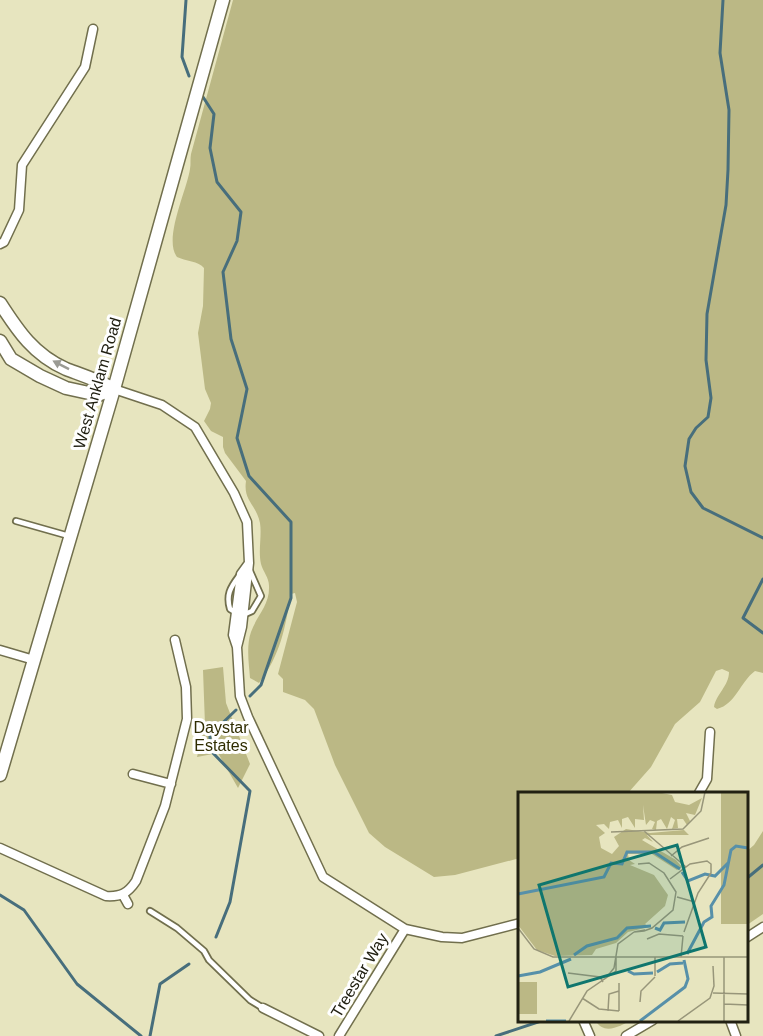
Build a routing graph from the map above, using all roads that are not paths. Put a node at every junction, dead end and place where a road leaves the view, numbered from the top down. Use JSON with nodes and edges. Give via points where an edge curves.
{"nodes":[{"id":1,"x":223,"y":0,"type":"edge"},
{"id":2,"x":93,"y":29,"type":"dead end"},
{"id":3,"x":0,"y":244,"type":"edge"},
{"id":4,"x":0,"y":303,"type":"edge"},
{"id":5,"x":0,"y":341,"type":"edge"},
{"id":6,"x":114,"y":389,"type":"junction"},
{"id":7,"x":16,"y":521,"type":"dead end"},
{"id":8,"x":69,"y":536,"type":"junction"},
{"id":9,"x":249,"y":566,"type":"junction"},
{"id":10,"x":240,"y":614,"type":"junction"},
{"id":11,"x":175,"y":640,"type":"dead end"},
{"id":12,"x":0,"y":650,"type":"edge"},
{"id":13,"x":34,"y":660,"type":"junction"},
{"id":14,"x":710,"y":732,"type":"dead end"},
{"id":15,"x":133,"y":774,"type":"dead end"},
{"id":16,"x":0,"y":775,"type":"edge"},
{"id":17,"x":171,"y":783,"type":"junction"},
{"id":18,"x":700,"y":792,"type":"edge"},
{"id":19,"x":0,"y":848,"type":"edge"},
{"id":20,"x":123,"y":895,"type":"junction"},
{"id":21,"x":128,"y":904,"type":"dead end"},
{"id":22,"x":150,"y":911,"type":"dead end"},
{"id":23,"x":518,"y":924,"type":"edge"},
{"id":24,"x":763,"y":927,"type":"edge"},
{"id":25,"x":405,"y":929,"type":"junction"},
{"id":26,"x":748,"y":937,"type":"edge"},
{"id":27,"x":263,"y":1008,"type":"joint"},
{"id":28,"x":583,"y":1021,"type":"edge"},
{"id":29,"x":651,"y":1021,"type":"edge"},
{"id":30,"x":730,"y":1021,"type":"edge"},
{"id":31,"x":319,"y":1036,"type":"edge"},
{"id":32,"x":339,"y":1036,"type":"edge"},
{"id":33,"x":590,"y":1036,"type":"edge"},
{"id":34,"x":626,"y":1036,"type":"edge"},
{"id":35,"x":736,"y":1036,"type":"edge"}],
"edges":[{"from":1,"to":6,"type":"main road","name":"West Anklam Road"},
{"from":2,"to":3,"type":"street","via":[[85,67],[22,165],[19,210]]},
{"from":6,"to":4,"type":"main road","one_way":true,"via":[[40,355]]},
{"from":5,"to":6,"type":"main road","via":[[11,359],[66,388],[98,394]]},
{"from":6,"to":8,"type":"main road","name":"West Anklam Road"},
{"from":6,"to":9,"type":"street","via":[[162,405],[195,427],[247,522]]},
{"from":7,"to":8,"type":"lane"},
{"from":8,"to":13,"type":"main road","name":"West Anklam Road"},
{"from":9,"to":10,"type":"street"},
{"from":9,"to":10,"type":"street","via":[[241,574]]},
{"from":9,"to":10,"type":"lane","via":[[261,596],[252,611]]},
{"from":10,"to":25,"type":"street","via":[[240,696],[323,877]]},
{"from":11,"to":17,"type":"street","via":[[187,705],[185,731]]},
{"from":12,"to":13,"type":"street"},
{"from":13,"to":16,"type":"main road","name":"West Anklam Road"},
{"from":14,"to":18,"type":"street","via":[[707,779]]},
{"from":15,"to":17,"type":"street"},
{"from":17,"to":20,"type":"street","via":[[136,881]]},
{"from":19,"to":20,"type":"street","via":[[106,896]]},
{"from":20,"to":21,"type":"street"},
{"from":22,"to":27,"type":"lane","via":[[204,951],[250,1000]]},
{"from":23,"to":25,"type":"street","via":[[462,938]]},
{"from":24,"to":26,"type":"street"},
{"from":25,"to":32,"type":"street","name":"Treestar Way"},
{"from":27,"to":31,"type":"street"},
{"from":28,"to":33,"type":"street"},
{"from":29,"to":34,"type":"street"},
{"from":30,"to":35,"type":"street"}]}
